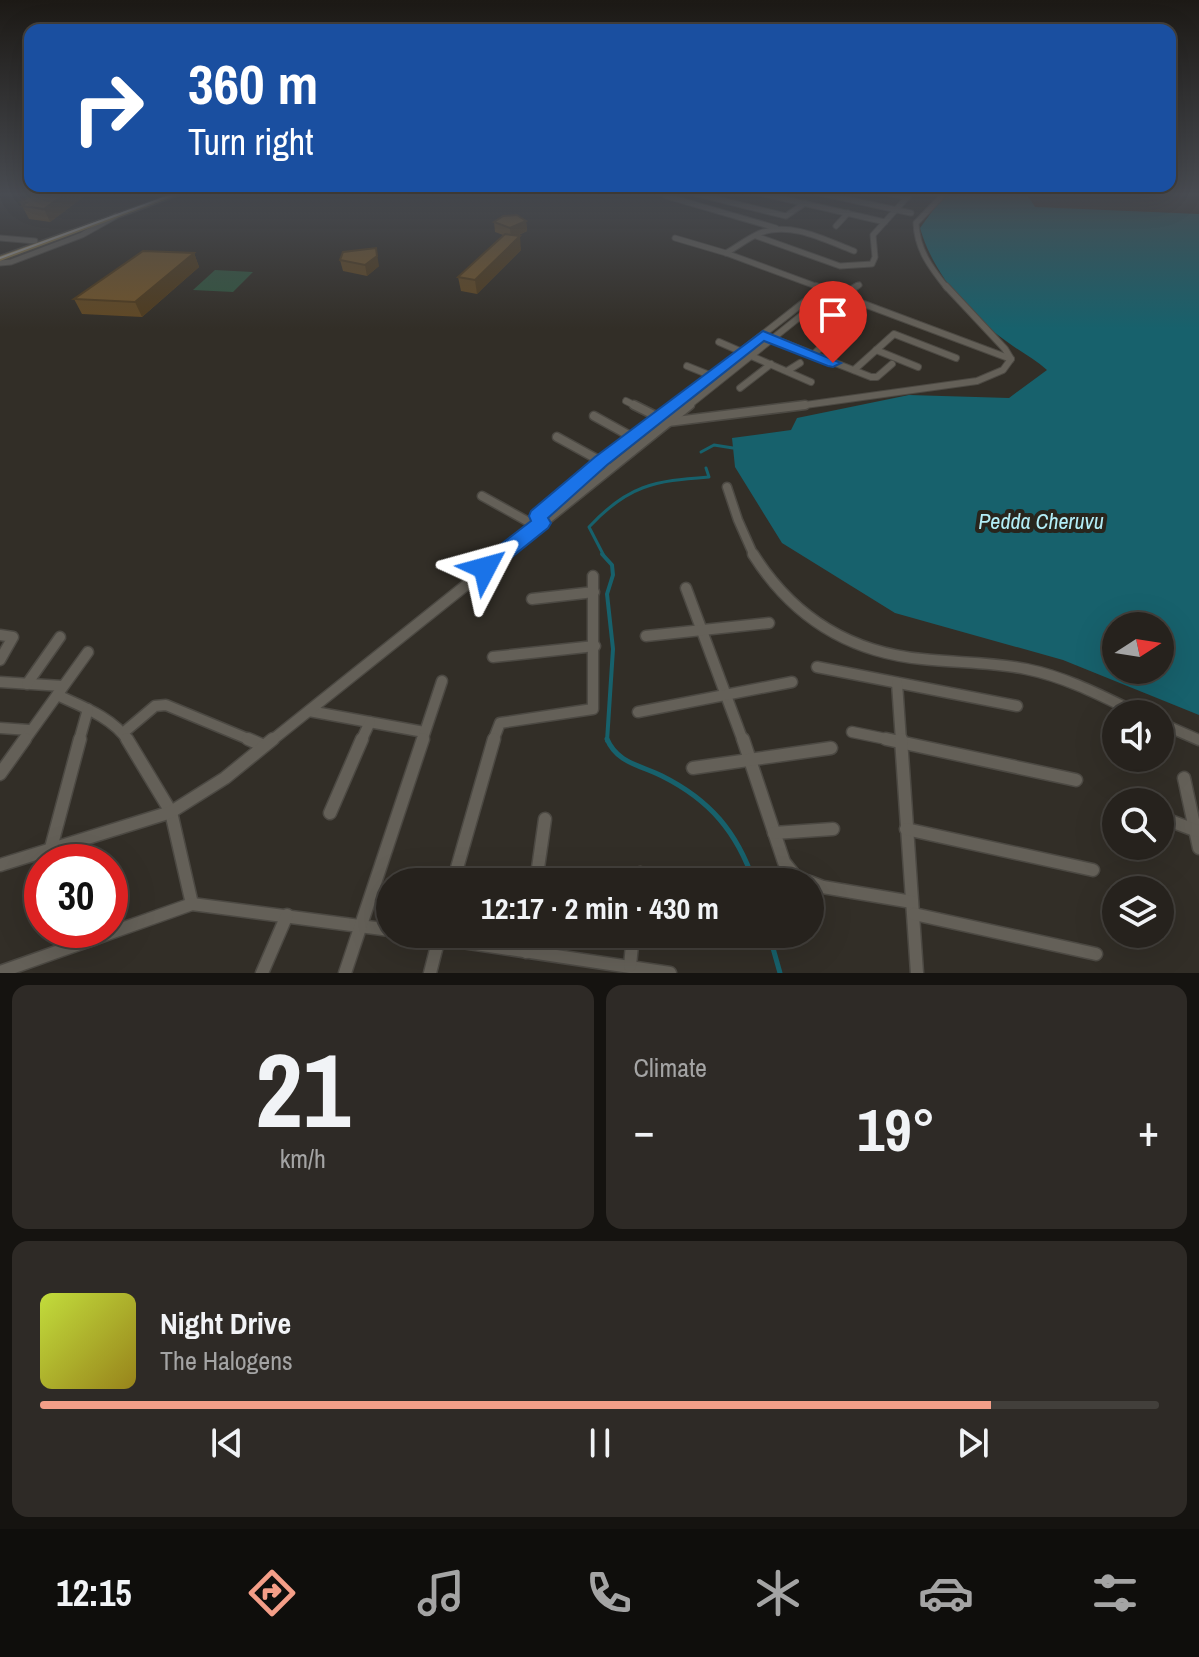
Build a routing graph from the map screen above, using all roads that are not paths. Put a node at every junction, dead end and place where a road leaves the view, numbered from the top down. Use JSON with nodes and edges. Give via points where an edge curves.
{"nodes":[{"id":1,"x":40,"y":238,"type":"edge"},
{"id":2,"x":55,"y":238,"type":"edge"},
{"id":3,"x":676,"y":238,"type":"edge"},
{"id":4,"x":752,"y":238,"type":"edge"},
{"id":5,"x":763,"y":238,"type":"edge"},
{"id":6,"x":819,"y":238,"type":"edge"},
{"id":7,"x":873,"y":238,"type":"edge"},
{"id":8,"x":917,"y":238,"type":"edge"},
{"id":9,"x":0,"y":239,"type":"edge"},
{"id":10,"x":30,"y":242,"type":"junction"},
{"id":11,"x":854,"y":251,"type":"dead end"},
{"id":12,"x":726,"y":253,"type":"junction"},
{"id":13,"x":0,"y":258,"type":"edge"},
{"id":14,"x":859,"y":285,"type":"dead end"},
{"id":15,"x":841,"y":296,"type":"junction"},
{"id":16,"x":800,"y":305,"type":"junction"},
{"id":17,"x":810,"y":308,"type":"junction"},
{"id":18,"x":857,"y":313,"type":"dead end"},
{"id":19,"x":905,"y":326,"type":"dead end"},
{"id":20,"x":894,"y":334,"type":"junction"},
{"id":21,"x":763,"y":335,"type":"junction"},
{"id":22,"x":773,"y":339,"type":"junction"},
{"id":23,"x":719,"y":342,"type":"dead end"},
{"id":24,"x":876,"y":350,"type":"junction"},
{"id":25,"x":740,"y":351,"type":"junction"},
{"id":26,"x":813,"y":355,"type":"junction"},
{"id":27,"x":750,"y":356,"type":"junction"},
{"id":28,"x":956,"y":358,"type":"dead end"},
{"id":29,"x":1011,"y":359,"type":"junction"},
{"id":30,"x":800,"y":363,"type":"dead end"},
{"id":31,"x":771,"y":364,"type":"junction"},
{"id":32,"x":892,"y":364,"type":"dead end"},
{"id":33,"x":687,"y":366,"type":"dead end"},
{"id":34,"x":918,"y":367,"type":"dead end"},
{"id":35,"x":854,"y":370,"type":"junction"},
{"id":36,"x":787,"y":371,"type":"junction"},
{"id":37,"x":710,"y":375,"type":"junction"},
{"id":38,"x":720,"y":379,"type":"junction"},
{"id":39,"x":811,"y":382,"type":"dead end"},
{"id":40,"x":740,"y":388,"type":"dead end"},
{"id":41,"x":626,"y":401,"type":"dead end"},
{"id":42,"x":594,"y":416,"type":"dead end"},
{"id":43,"x":657,"y":417,"type":"junction"},
{"id":44,"x":668,"y":422,"type":"junction"},
{"id":45,"x":557,"y":437,"type":"dead end"},
{"id":46,"x":632,"y":437,"type":"junction"},
{"id":47,"x":601,"y":461,"type":"junction"},
{"id":48,"x":611,"y":467,"type":"junction"},
{"id":49,"x":727,"y":487,"type":"dead end"},
{"id":50,"x":482,"y":496,"type":"dead end"},
{"id":51,"x":539,"y":524,"type":"junction"},
{"id":52,"x":593,"y":576,"type":"dead end"},
{"id":53,"x":686,"y":588,"type":"dead end"},
{"id":54,"x":594,"y":592,"type":"junction"},
{"id":55,"x":532,"y":599,"type":"dead end"},
{"id":56,"x":769,"y":623,"type":"dead end"},
{"id":57,"x":703,"y":630,"type":"junction"},
{"id":58,"x":0,"y":635,"type":"edge"},
{"id":59,"x":646,"y":636,"type":"dead end"},
{"id":60,"x":60,"y":637,"type":"dead end"},
{"id":61,"x":595,"y":646,"type":"junction"},
{"id":62,"x":88,"y":652,"type":"dead end"},
{"id":63,"x":493,"y":657,"type":"dead end"},
{"id":64,"x":0,"y":660,"type":"edge"},
{"id":65,"x":817,"y":667,"type":"dead end"},
{"id":66,"x":442,"y":681,"type":"dead end"},
{"id":67,"x":0,"y":682,"type":"edge"},
{"id":68,"x":792,"y":682,"type":"dead end"},
{"id":69,"x":897,"y":683,"type":"junction"},
{"id":70,"x":27,"y":684,"type":"junction"},
{"id":71,"x":59,"y":690,"type":"junction"},
{"id":72,"x":728,"y":696,"type":"junction"},
{"id":73,"x":1110,"y":700,"type":"edge"},
{"id":74,"x":1017,"y":706,"type":"dead end"},
{"id":75,"x":88,"y":709,"type":"junction"},
{"id":76,"x":309,"y":711,"type":"junction"},
{"id":77,"x":638,"y":712,"type":"dead end"},
{"id":78,"x":370,"y":722,"type":"junction"},
{"id":79,"x":0,"y":728,"type":"edge"},
{"id":80,"x":1174,"y":729,"type":"edge"},
{"id":81,"x":29,"y":730,"type":"junction"},
{"id":82,"x":424,"y":732,"type":"junction"},
{"id":83,"x":852,"y":732,"type":"dead end"},
{"id":84,"x":123,"y":733,"type":"junction"},
{"id":85,"x":1199,"y":740,"type":"edge"},
{"id":86,"x":900,"y":742,"type":"junction"},
{"id":87,"x":264,"y":746,"type":"junction"},
{"id":88,"x":831,"y":748,"type":"dead end"},
{"id":89,"x":749,"y":761,"type":"junction"},
{"id":90,"x":693,"y":768,"type":"dead end"},
{"id":91,"x":0,"y":774,"type":"edge"},
{"id":92,"x":1184,"y":778,"type":"dead end"},
{"id":93,"x":1076,"y":780,"type":"dead end"},
{"id":94,"x":171,"y":812,"type":"junction"},
{"id":95,"x":330,"y":813,"type":"dead end"},
{"id":96,"x":545,"y":819,"type":"dead end"},
{"id":97,"x":1174,"y":822,"type":"edge"},
{"id":98,"x":833,"y":829,"type":"dead end"},
{"id":99,"x":906,"y":829,"type":"junction"},
{"id":100,"x":1198,"y":831,"type":"edge"},
{"id":101,"x":774,"y":833,"type":"junction"},
{"id":102,"x":52,"y":844,"type":"edge"},
{"id":103,"x":64,"y":844,"type":"edge"},
{"id":104,"x":1199,"y":848,"type":"edge"},
{"id":105,"x":24,"y":857,"type":"edge"},
{"id":106,"x":0,"y":865,"type":"edge"},
{"id":107,"x":457,"y":868,"type":"edge"},
{"id":108,"x":538,"y":868,"type":"edge"},
{"id":109,"x":789,"y":868,"type":"edge"},
{"id":110,"x":1093,"y":870,"type":"dead end"},
{"id":111,"x":824,"y":887,"type":"edge"},
{"id":112,"x":192,"y":904,"type":"junction"},
{"id":113,"x":913,"y":908,"type":"junction"},
{"id":114,"x":287,"y":915,"type":"junction"},
{"id":115,"x":361,"y":925,"type":"junction"},
{"id":116,"x":376,"y":928,"type":"edge"},
{"id":117,"x":436,"y":948,"type":"edge"},
{"id":118,"x":503,"y":948,"type":"edge"},
{"id":119,"x":527,"y":948,"type":"edge"},
{"id":120,"x":632,"y":948,"type":"edge"},
{"id":121,"x":526,"y":952,"type":"junction"},
{"id":122,"x":1096,"y":954,"type":"dead end"},
{"id":123,"x":630,"y":966,"type":"junction"},
{"id":124,"x":614,"y":968,"type":"edge"},
{"id":125,"x":8,"y":971,"type":"edge"},
{"id":126,"x":262,"y":973,"type":"edge"},
{"id":127,"x":345,"y":973,"type":"edge"},
{"id":128,"x":430,"y":973,"type":"edge"},
{"id":129,"x":670,"y":973,"type":"edge"},
{"id":130,"x":917,"y":973,"type":"edge"}],
"edges":[{"from":1,"to":10,"type":"main road"},
{"from":2,"to":13,"type":"main road"},
{"from":3,"to":12,"type":"street"},
{"from":4,"to":12,"type":"street"},
{"from":5,"to":7,"type":"street","via":[[840,266],[859,267],[872,264]]},
{"from":6,"to":11,"type":"street"},
{"from":8,"to":29,"type":"street","via":[[935,276]]},
{"from":9,"to":10,"type":"street"},
{"from":10,"to":13,"type":"main road"},
{"from":12,"to":15,"type":"street"},
{"from":14,"to":15,"type":"street"},
{"from":15,"to":29,"type":"street"},
{"from":16,"to":17,"type":"street"},
{"from":16,"to":17,"type":"street","via":[[817,292],[827,295]]},
{"from":16,"to":21,"type":"street"},
{"from":17,"to":22,"type":"street"},
{"from":18,"to":26,"type":"street"},
{"from":19,"to":20,"type":"street"},
{"from":20,"to":24,"type":"street"},
{"from":20,"to":28,"type":"street"},
{"from":21,"to":22,"type":"street"},
{"from":21,"to":25,"type":"street"},
{"from":22,"to":26,"type":"street"},
{"from":22,"to":27,"type":"street"},
{"from":23,"to":25,"type":"street"},
{"from":24,"to":34,"type":"street"},
{"from":24,"to":35,"type":"street"},
{"from":25,"to":27,"type":"street"},
{"from":25,"to":37,"type":"street"},
{"from":26,"to":35,"type":"street"},
{"from":27,"to":31,"type":"street"},
{"from":27,"to":38,"type":"street"},
{"from":29,"to":44,"type":"street","via":[[1003,370],[977,381]]},
{"from":30,"to":36,"type":"street"},
{"from":31,"to":36,"type":"street"},
{"from":31,"to":40,"type":"street"},
{"from":32,"to":35,"type":"street","via":[[874,378]]},
{"from":33,"to":37,"type":"street"},
{"from":36,"to":39,"type":"street"},
{"from":37,"to":38,"type":"street"},
{"from":37,"to":43,"type":"street"},
{"from":38,"to":44,"type":"street"},
{"from":41,"to":43,"type":"street"},
{"from":42,"to":46,"type":"street"},
{"from":43,"to":44,"type":"street"},
{"from":43,"to":46,"type":"street"},
{"from":44,"to":48,"type":"street"},
{"from":45,"to":47,"type":"street"},
{"from":46,"to":47,"type":"street"},
{"from":47,"to":48,"type":"street"},
{"from":47,"to":51,"type":"street","via":[[538,516]]},
{"from":48,"to":51,"type":"street"},
{"from":49,"to":73,"type":"street","via":[[744,541],[764,574],[795,610],[823,628],[902,656],[1027,669]]},
{"from":50,"to":51,"type":"street"},
{"from":51,"to":76,"type":"street"},
{"from":52,"to":54,"type":"street"},
{"from":53,"to":57,"type":"street"},
{"from":54,"to":55,"type":"street"},
{"from":54,"to":61,"type":"street"},
{"from":56,"to":57,"type":"street"},
{"from":57,"to":59,"type":"street"},
{"from":57,"to":72,"type":"street"},
{"from":58,"to":64,"type":"street","via":[[13,637]]},
{"from":60,"to":70,"type":"street"},
{"from":61,"to":63,"type":"street"},
{"from":61,"to":107,"type":"street","via":[[593,709],[507,721],[497,727]]},
{"from":62,"to":71,"type":"street"},
{"from":65,"to":69,"type":"street"},
{"from":66,"to":82,"type":"street"},
{"from":67,"to":70,"type":"street"},
{"from":68,"to":72,"type":"street"},
{"from":69,"to":74,"type":"street"},
{"from":69,"to":86,"type":"street"},
{"from":70,"to":71,"type":"street"},
{"from":71,"to":75,"type":"street"},
{"from":71,"to":81,"type":"street"},
{"from":72,"to":77,"type":"street"},
{"from":72,"to":89,"type":"street"},
{"from":75,"to":84,"type":"street"},
{"from":75,"to":102,"type":"street"},
{"from":76,"to":78,"type":"street"},
{"from":76,"to":87,"type":"street"},
{"from":78,"to":82,"type":"street"},
{"from":78,"to":95,"type":"street"},
{"from":79,"to":81,"type":"street"},
{"from":80,"to":85,"type":"street"},
{"from":81,"to":91,"type":"street"},
{"from":82,"to":115,"type":"street"},
{"from":83,"to":86,"type":"street"},
{"from":84,"to":87,"type":"street","via":[[155,706],[166,705]]},
{"from":84,"to":94,"type":"street"},
{"from":86,"to":93,"type":"street"},
{"from":86,"to":99,"type":"street"},
{"from":87,"to":94,"type":"street"},
{"from":88,"to":89,"type":"street"},
{"from":89,"to":90,"type":"street"},
{"from":89,"to":101,"type":"street"},
{"from":92,"to":100,"type":"street"},
{"from":94,"to":103,"type":"street"},
{"from":94,"to":112,"type":"street"},
{"from":96,"to":108,"type":"street"},
{"from":97,"to":100,"type":"street"},
{"from":98,"to":101,"type":"street"},
{"from":99,"to":110,"type":"street"},
{"from":99,"to":113,"type":"street"},
{"from":100,"to":104,"type":"street"},
{"from":101,"to":109,"type":"street"},
{"from":105,"to":106,"type":"street"},
{"from":111,"to":113,"type":"street"},
{"from":112,"to":114,"type":"street"},
{"from":112,"to":125,"type":"street"},
{"from":113,"to":122,"type":"street"},
{"from":113,"to":130,"type":"street"},
{"from":114,"to":115,"type":"street"},
{"from":114,"to":126,"type":"street"},
{"from":115,"to":116,"type":"street"},
{"from":115,"to":127,"type":"street"},
{"from":117,"to":128,"type":"street"},
{"from":118,"to":121,"type":"street"},
{"from":119,"to":121,"type":"street"},
{"from":120,"to":123,"type":"street"},
{"from":121,"to":124,"type":"street"},
{"from":123,"to":124,"type":"street"},
{"from":123,"to":129,"type":"street"}]}
